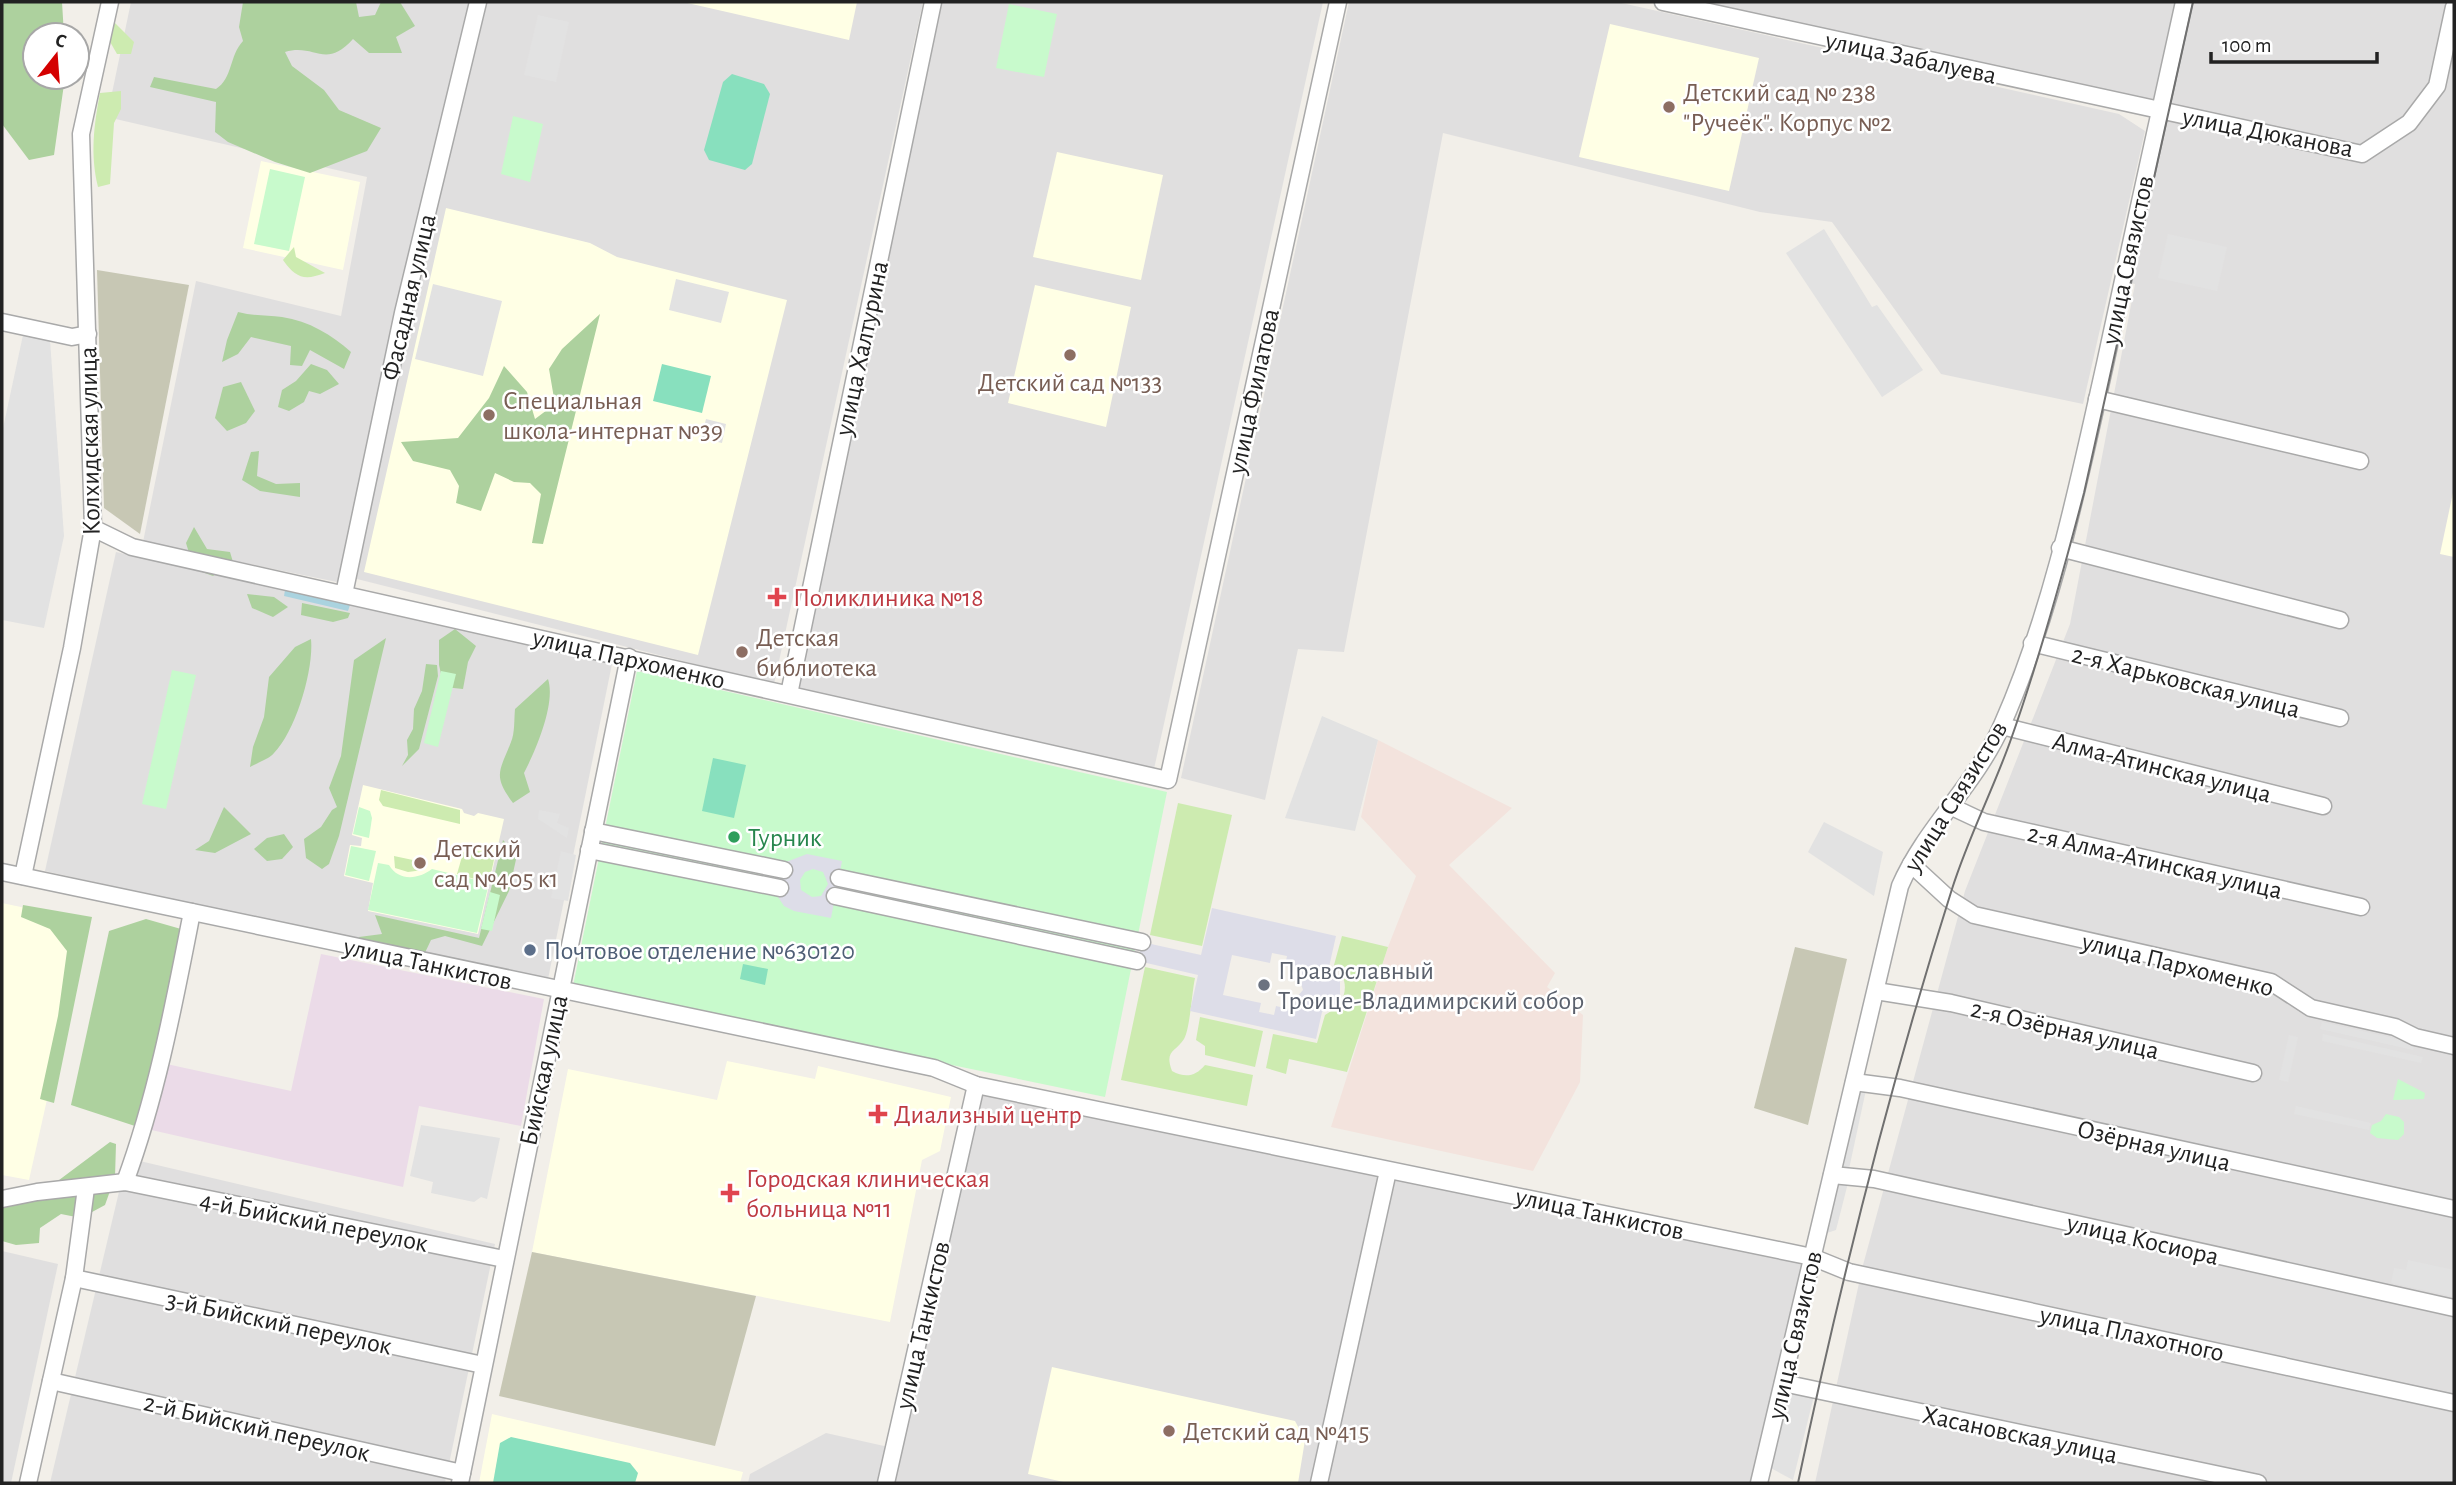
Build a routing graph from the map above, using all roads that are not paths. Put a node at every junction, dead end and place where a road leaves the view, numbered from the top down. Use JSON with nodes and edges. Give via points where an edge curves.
{"nodes":[{"id":1,"x":110,"y":2,"type":"edge"},
{"id":2,"x":478,"y":2,"type":"edge"},
{"id":3,"x":933,"y":2,"type":"edge"},
{"id":4,"x":1338,"y":2,"type":"edge"},
{"id":5,"x":1663,"y":2,"type":"edge"},
{"id":6,"x":2184,"y":2,"type":"edge"},
{"id":7,"x":2454,"y":7,"type":"edge"},
{"id":8,"x":2160,"y":111,"type":"junction"},
{"id":9,"x":2,"y":322,"type":"edge"},
{"id":10,"x":88,"y":334,"type":"junction"},
{"id":11,"x":2097,"y":399,"type":"junction"},
{"id":12,"x":2360,"y":461,"type":"dead end"},
{"id":13,"x":93,"y":528,"type":"junction"},
{"id":14,"x":2060,"y":548,"type":"junction"},
{"id":15,"x":344,"y":594,"type":"junction"},
{"id":16,"x":2340,"y":620,"type":"dead end"},
{"id":17,"x":2032,"y":643,"type":"junction"},
{"id":18,"x":629,"y":657,"type":"junction"},
{"id":19,"x":789,"y":694,"type":"junction"},
{"id":20,"x":2340,"y":718,"type":"dead end"},
{"id":21,"x":2002,"y":726,"type":"junction"},
{"id":22,"x":1168,"y":780,"type":"joint"},
{"id":23,"x":1952,"y":807,"type":"junction"},
{"id":24,"x":2323,"y":807,"type":"dead end"},
{"id":25,"x":593,"y":831,"type":"junction"},
{"id":26,"x":589,"y":850,"type":"junction"},
{"id":27,"x":1911,"y":864,"type":"junction"},
{"id":28,"x":784,"y":870,"type":"dead end"},
{"id":29,"x":2,"y":872,"type":"edge"},
{"id":30,"x":23,"y":876,"type":"junction"},
{"id":31,"x":839,"y":878,"type":"dead end"},
{"id":32,"x":780,"y":888,"type":"dead end"},
{"id":33,"x":835,"y":897,"type":"dead end"},
{"id":34,"x":2361,"y":907,"type":"dead end"},
{"id":35,"x":192,"y":912,"type":"junction"},
{"id":36,"x":1142,"y":942,"type":"dead end"},
{"id":37,"x":1138,"y":961,"type":"dead end"},
{"id":38,"x":559,"y":991,"type":"junction"},
{"id":39,"x":1876,"y":991,"type":"junction"},
{"id":40,"x":2454,"y":1046,"type":"edge"},
{"id":41,"x":2253,"y":1073,"type":"dead end"},
{"id":42,"x":1854,"y":1082,"type":"junction"},
{"id":43,"x":976,"y":1085,"type":"junction"},
{"id":44,"x":1388,"y":1171,"type":"junction"},
{"id":45,"x":1832,"y":1175,"type":"junction"},
{"id":46,"x":125,"y":1182,"type":"junction"},
{"id":47,"x":86,"y":1188,"type":"junction"},
{"id":48,"x":2,"y":1199,"type":"edge"},
{"id":49,"x":2454,"y":1209,"type":"edge"},
{"id":50,"x":1812,"y":1257,"type":"junction"},
{"id":51,"x":504,"y":1259,"type":"junction"},
{"id":52,"x":74,"y":1278,"type":"junction"},
{"id":53,"x":2454,"y":1308,"type":"edge"},
{"id":54,"x":483,"y":1365,"type":"junction"},
{"id":55,"x":51,"y":1381,"type":"junction"},
{"id":56,"x":1783,"y":1383,"type":"junction"},
{"id":57,"x":2454,"y":1403,"type":"edge"},
{"id":58,"x":461,"y":1478,"type":"edge"},
{"id":59,"x":28,"y":1483,"type":"edge"},
{"id":60,"x":886,"y":1483,"type":"edge"},
{"id":61,"x":1319,"y":1483,"type":"edge"},
{"id":62,"x":1760,"y":1483,"type":"edge"},
{"id":63,"x":2258,"y":1483,"type":"edge"}],
"edges":[{"from":1,"to":10,"type":"street","name":"Колхидская улица","via":[[81,134]]},
{"from":2,"to":15,"type":"street","name":"Фасадная улица","via":[[403,313]]},
{"from":3,"to":19,"type":"street","name":"улица Халтурина"},
{"from":4,"to":22,"type":"street","name":"улица Филатова"},
{"from":5,"to":8,"type":"street","name":"улица Забалуева"},
{"from":6,"to":8,"type":"street","name":"улица Связистов"},
{"from":7,"to":8,"type":"street","name":"улица Дюканова","via":[[2437,86],[2409,123],[2362,154]]},
{"from":8,"to":11,"type":"street","name":"улица Связистов"},
{"from":9,"to":10,"type":"street","via":[[72,337]]},
{"from":10,"to":13,"type":"street","name":"Колхидская улица"},
{"from":11,"to":12,"type":"street"},
{"from":11,"to":14,"type":"street","name":"улица Связистов"},
{"from":13,"to":15,"type":"street","name":"улица Пархоменко","via":[[124,545]]},
{"from":13,"to":30,"type":"street","name":"Колхидская улица"},
{"from":14,"to":16,"type":"street"},
{"from":14,"to":17,"type":"street","name":"улица Связистов"},
{"from":15,"to":18,"type":"street","name":"улица Пархоменко"},
{"from":17,"to":20,"type":"street","name":"2-я Харьковская улица"},
{"from":17,"to":21,"type":"street","name":"улица Связистов"},
{"from":18,"to":19,"type":"street","name":"улица Пархоменко"},
{"from":18,"to":25,"type":"street","name":"Бийская улица"},
{"from":19,"to":22,"type":"street","name":"улица Пархоменко"},
{"from":21,"to":23,"type":"street","name":"улица Связистов"},
{"from":21,"to":24,"type":"street","name":"Алма-Атинская улица"},
{"from":23,"to":27,"type":"street","name":"улица Связистов"},
{"from":23,"to":34,"type":"street","name":"2-я Алма-Атинская улица","via":[[1984,822]]},
{"from":25,"to":26,"type":"street","name":"Бийская улица"},
{"from":25,"to":28,"type":"street"},
{"from":26,"to":32,"type":"street"},
{"from":26,"to":38,"type":"street","name":"Бийская улица"},
{"from":27,"to":39,"type":"street","name":"улица Связистов","via":[[1892,916]]},
{"from":27,"to":40,"type":"street","name":"улица Пархоменко","via":[[1974,915],[2271,982],[2311,1008]]},
{"from":29,"to":30,"type":"street","name":"улица Танкистов"},
{"from":30,"to":35,"type":"street","name":"улица Танкистов"},
{"from":31,"to":36,"type":"street"},
{"from":33,"to":37,"type":"street"},
{"from":35,"to":38,"type":"street","name":"улица Танкистов"},
{"from":35,"to":46,"type":"street","via":[[170,1028],[142,1137]]},
{"from":38,"to":43,"type":"street","name":"улица Танкистов","via":[[933,1068]]},
{"from":38,"to":51,"type":"street","name":"Бийская улица"},
{"from":39,"to":41,"type":"street","name":"2-я Озёрная улица","via":[[1951,1003]]},
{"from":39,"to":42,"type":"street","name":"улица Связистов"},
{"from":42,"to":45,"type":"street","name":"улица Связистов"},
{"from":42,"to":49,"type":"street","name":"Озёрная улица","via":[[1900,1088]]},
{"from":43,"to":44,"type":"street","name":"улица Танкистов"},
{"from":43,"to":60,"type":"street","name":"улица Танкистов"},
{"from":44,"to":50,"type":"street","name":"улица Танкистов"},
{"from":44,"to":61,"type":"street"},
{"from":45,"to":50,"type":"street","name":"улица Связистов"},
{"from":45,"to":53,"type":"street","name":"улица Косиора","via":[[1874,1179]]},
{"from":46,"to":47,"type":"street"},
{"from":46,"to":51,"type":"street","name":"4-й Бийский переулок"},
{"from":47,"to":48,"type":"street"},
{"from":47,"to":52,"type":"street"},
{"from":50,"to":56,"type":"street","name":"улица Связистов"},
{"from":50,"to":57,"type":"street","name":"улица Плахотного","via":[[1849,1272]]},
{"from":51,"to":54,"type":"street","name":"Бийская улица"},
{"from":52,"to":54,"type":"street","name":"3-й Бийский переулок"},
{"from":52,"to":55,"type":"street"},
{"from":54,"to":58,"type":"street","name":"Бийская улица"},
{"from":55,"to":58,"type":"street","name":"2-й Бийский переулок"},
{"from":55,"to":59,"type":"street"},
{"from":56,"to":62,"type":"street","name":"улица Связистов"},
{"from":56,"to":63,"type":"street","name":"Хасановская улица"}]}
